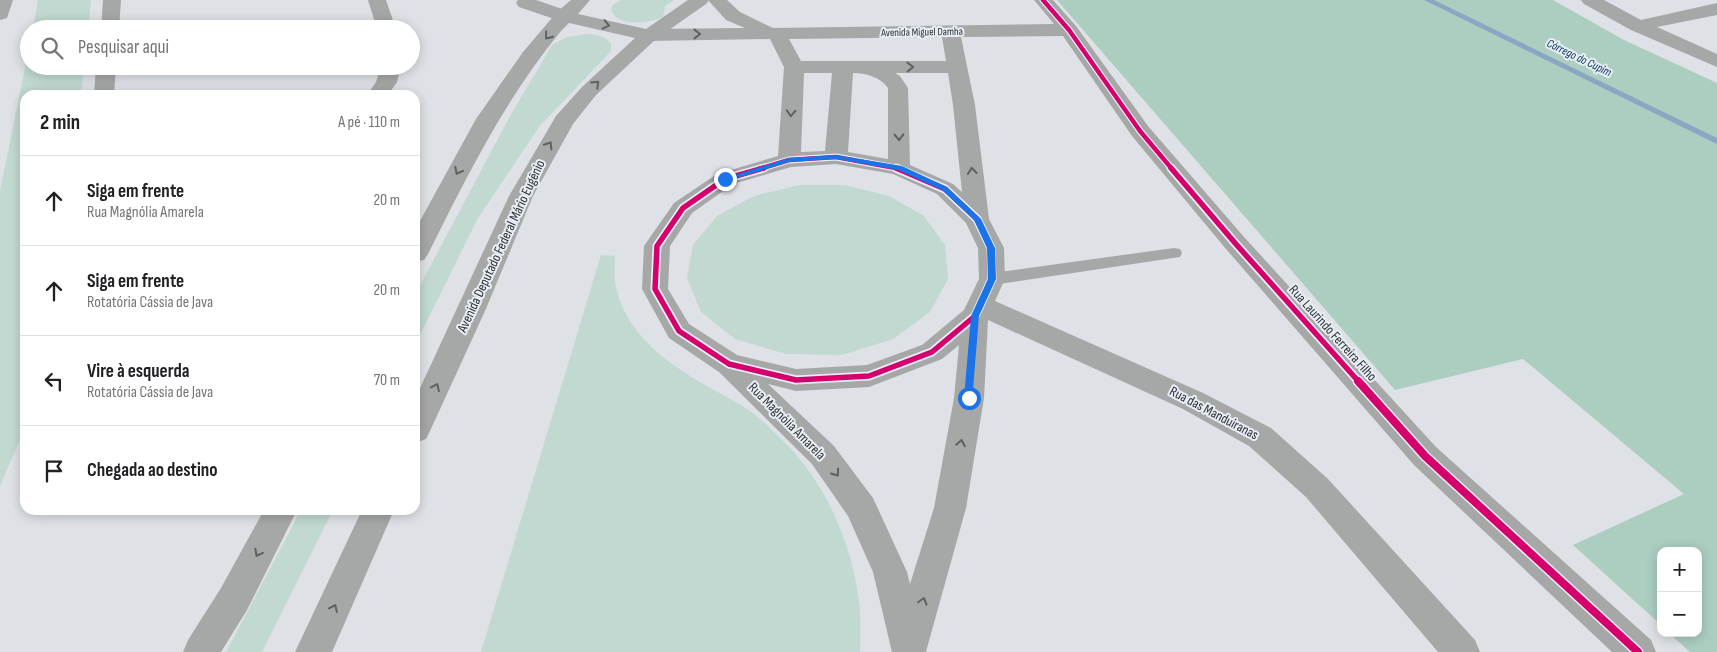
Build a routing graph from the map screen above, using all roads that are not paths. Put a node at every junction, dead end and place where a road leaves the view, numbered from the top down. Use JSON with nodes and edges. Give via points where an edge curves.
{"nodes":[{"id":1,"x":4,"y":0,"type":"edge"},
{"id":2,"x":112,"y":0,"type":"edge"},
{"id":3,"x":377,"y":0,"type":"edge"},
{"id":4,"x":581,"y":0,"type":"edge"},
{"id":5,"x":700,"y":0,"type":"edge"},
{"id":6,"x":718,"y":0,"type":"edge"},
{"id":7,"x":1043,"y":0,"type":"edge"},
{"id":8,"x":1590,"y":0,"type":"edge"},
{"id":9,"x":524,"y":1,"type":"edge"},
{"id":10,"x":1717,"y":9,"type":"edge"},
{"id":11,"x":0,"y":14,"type":"edge"},
{"id":12,"x":564,"y":16,"type":"junction"},
{"id":13,"x":111,"y":20,"type":"edge"},
{"id":14,"x":384,"y":20,"type":"edge"},
{"id":15,"x":1638,"y":26,"type":"junction"},
{"id":16,"x":1069,"y":30,"type":"junction"},
{"id":17,"x":952,"y":32,"type":"junction"},
{"id":18,"x":649,"y":34,"type":"junction"},
{"id":19,"x":776,"y":34,"type":"junction"},
{"id":20,"x":1717,"y":61,"type":"edge"},
{"id":21,"x":794,"y":67,"type":"junction"},
{"id":22,"x":843,"y":67,"type":"junction"},
{"id":23,"x":957,"y":67,"type":"junction"},
{"id":24,"x":871,"y":68,"type":"junction"},
{"id":25,"x":105,"y":75,"type":"edge"},
{"id":26,"x":390,"y":75,"type":"edge"},
{"id":27,"x":104,"y":90,"type":"edge"},
{"id":28,"x":382,"y":90,"type":"edge"},
{"id":29,"x":836,"y":157,"type":"junction"},
{"id":30,"x":789,"y":160,"type":"junction"},
{"id":31,"x":899,"y":168,"type":"junction"},
{"id":32,"x":978,"y":219,"type":"junction"},
{"id":33,"x":420,"y":244,"type":"edge"},
{"id":34,"x":1174,"y":253,"type":"dead end"},
{"id":35,"x":982,"y":300,"type":"junction"},
{"id":36,"x":729,"y":364,"type":"junction"},
{"id":37,"x":420,"y":420,"type":"edge"},
{"id":38,"x":277,"y":515,"type":"edge"},
{"id":39,"x":376,"y":515,"type":"edge"},
{"id":40,"x":909,"y":650,"type":"edge"},
{"id":41,"x":201,"y":652,"type":"edge"},
{"id":42,"x":313,"y":652,"type":"edge"},
{"id":43,"x":1462,"y":652,"type":"edge"},
{"id":44,"x":1638,"y":652,"type":"edge"}],
"edges":[{"from":1,"to":11,"type":"street"},
{"from":2,"to":13,"type":"street"},
{"from":3,"to":14,"type":"street"},
{"from":4,"to":12,"type":"street"},
{"from":5,"to":18,"type":"street","name":"Avenida Deputado Federal Mário Eugênio"},
{"from":6,"to":19,"type":"street","name":"Avenida Miguel Damha","via":[[734,16]]},
{"from":7,"to":16,"type":"street","name":"Rua Laurindo Ferreira Filho"},
{"from":8,"to":15,"type":"street"},
{"from":9,"to":12,"type":"street","name":"Avenida Miguel Damha"},
{"from":10,"to":15,"type":"street"},
{"from":12,"to":18,"type":"street","name":"Avenida Miguel Damha","one_way":true},
{"from":12,"to":33,"type":"street","one_way":true,"via":[[498,101]]},
{"from":15,"to":20,"type":"street"},
{"from":16,"to":17,"type":"street","name":"Avenida Miguel Damha"},
{"from":16,"to":44,"type":"street","name":"Rua Laurindo Ferreira Filho","via":[[1140,131],[1425,456]]},
{"from":17,"to":19,"type":"street","name":"Avenida Miguel Damha"},
{"from":17,"to":23,"type":"street"},
{"from":18,"to":19,"type":"street","name":"Avenida Miguel Damha","one_way":true},
{"from":37,"to":18,"type":"street","name":"Avenida Deputado Federal Mário Eugênio","one_way":true,"via":[[472,311],[521,196],[543,156],[564,121],[589,91]]},
{"from":19,"to":21,"type":"street"},
{"from":21,"to":22,"type":"street"},
{"from":21,"to":30,"type":"street","one_way":true},
{"from":22,"to":24,"type":"street"},
{"from":22,"to":29,"type":"street"},
{"from":24,"to":23,"type":"street","one_way":true},
{"from":32,"to":23,"type":"street","one_way":true},
{"from":24,"to":31,"type":"street","one_way":true,"via":[[893,80],[898,88]]},
{"from":25,"to":27,"type":"street"},
{"from":26,"to":28,"type":"street"},
{"from":29,"to":30,"type":"street"},
{"from":29,"to":31,"type":"street"},
{"from":30,"to":36,"type":"street","via":[[725,179],[683,208],[657,246],[655,290],[679,331]]},
{"from":31,"to":32,"type":"street","via":[[944,189]]},
{"from":32,"to":35,"type":"street","name":"Rua Magnólia Amarela","via":[[991,248]]},
{"from":34,"to":35,"type":"lane"},
{"from":35,"to":36,"type":"street","via":[[932,352],[869,376],[796,380]]},
{"from":40,"to":35,"type":"street","name":"Rua Magnólia Amarela","one_way":true,"via":[[950,508]]},
{"from":35,"to":43,"type":"street","name":"Rua das Manduiranas","via":[[1193,401],[1260,437],[1317,488]]},
{"from":36,"to":40,"type":"street","name":"Rua Magnólia Amarela","one_way":true,"via":[[824,455],[861,508],[890,572]]},
{"from":38,"to":41,"type":"street","one_way":true,"via":[[234,599]]},
{"from":42,"to":39,"type":"street","one_way":true}]}
